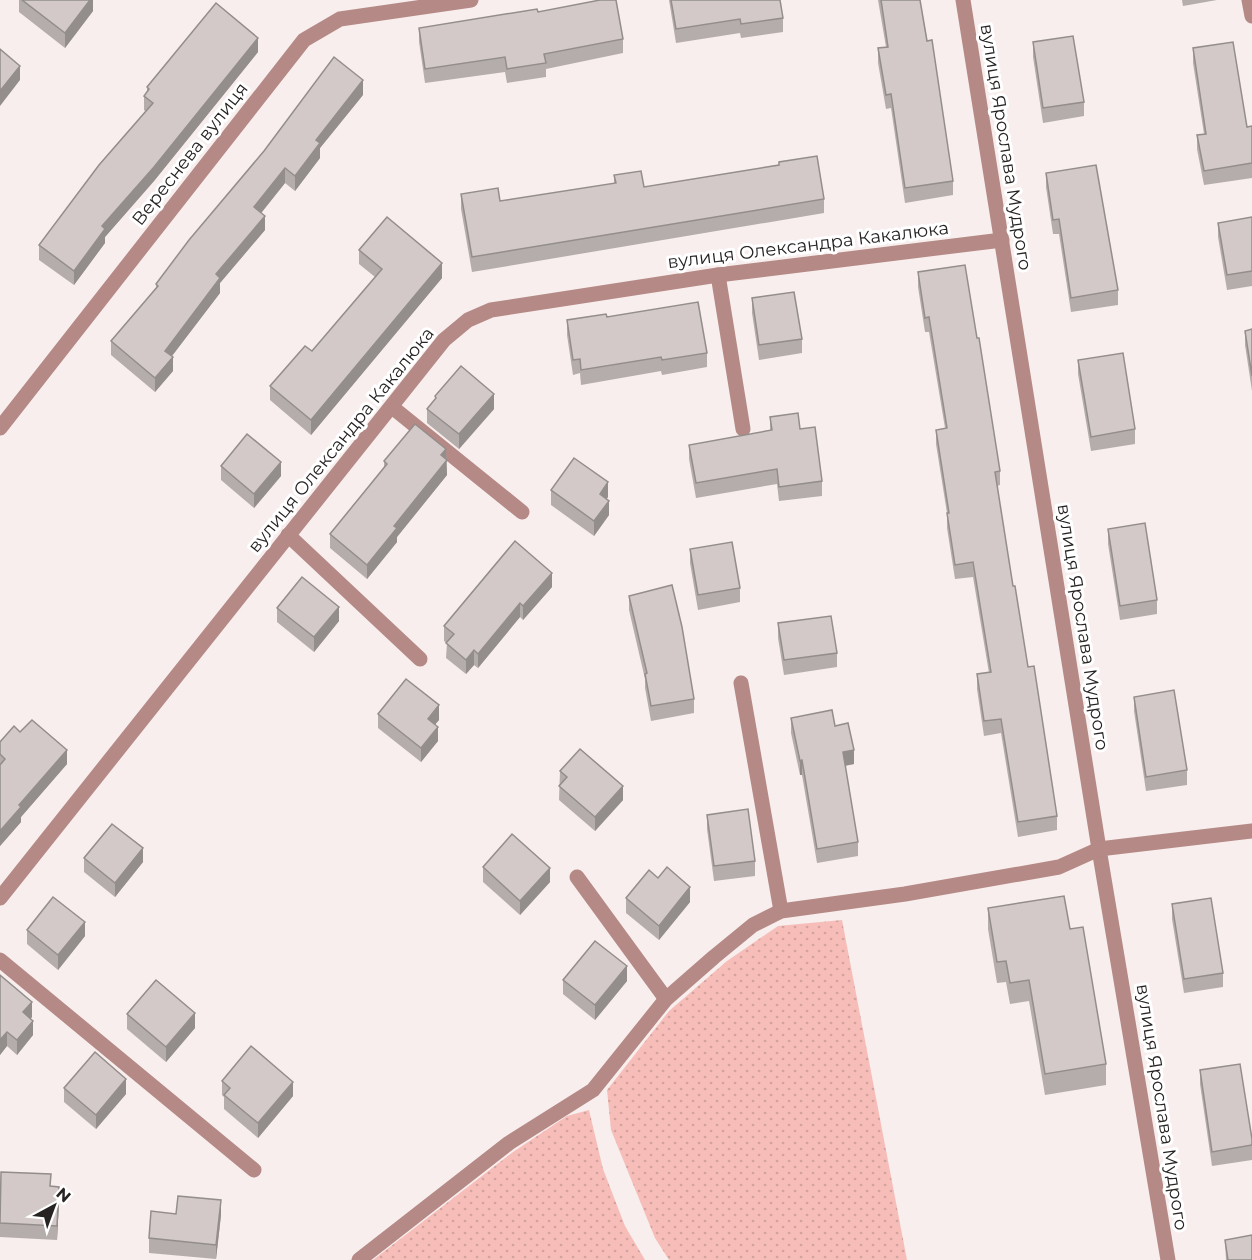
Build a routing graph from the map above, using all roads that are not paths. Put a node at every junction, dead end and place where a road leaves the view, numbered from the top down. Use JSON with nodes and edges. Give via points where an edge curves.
{"nodes":[{"id":1,"x":471,"y":0,"type":"edge"},
{"id":2,"x":963,"y":0,"type":"edge"},
{"id":3,"x":1249,"y":0,"type":"edge"},
{"id":4,"x":1252,"y":16,"type":"edge"},
{"id":5,"x":1002,"y":240,"type":"junction"},
{"id":6,"x":718,"y":275,"type":"junction"},
{"id":7,"x":392,"y":407,"type":"junction"},
{"id":8,"x":0,"y":428,"type":"edge"},
{"id":9,"x":743,"y":429,"type":"dead end"},
{"id":10,"x":522,"y":512,"type":"dead end"},
{"id":11,"x":288,"y":535,"type":"junction"},
{"id":12,"x":420,"y":659,"type":"dead end"},
{"id":13,"x":741,"y":683,"type":"dead end"},
{"id":14,"x":1252,"y":831,"type":"edge"},
{"id":15,"x":1099,"y":849,"type":"junction"},
{"id":16,"x":578,"y":877,"type":"dead end"},
{"id":17,"x":0,"y":898,"type":"edge"},
{"id":18,"x":781,"y":911,"type":"junction"},
{"id":19,"x":0,"y":960,"type":"edge"},
{"id":20,"x":666,"y":999,"type":"junction"},
{"id":21,"x":254,"y":1170,"type":"dead end"},
{"id":22,"x":358,"y":1260,"type":"edge"},
{"id":23,"x":1167,"y":1260,"type":"edge"}],
"edges":[{"from":1,"to":8,"type":"street","name":"Вереснева вулиця","via":[[340,19],[304,40]]},
{"from":2,"to":5,"type":"street","name":"вулиця Ярослава Мудрого"},
{"from":3,"to":4,"type":"street"},
{"from":5,"to":6,"type":"street","name":"вулиця Олександра Какалюка"},
{"from":5,"to":15,"type":"street","name":"вулиця Ярослава Мудрого"},
{"from":6,"to":7,"type":"street","name":"вулиця Олександра Какалюка","via":[[491,310],[468,320],[444,340]]},
{"from":6,"to":9,"type":"street"},
{"from":7,"to":10,"type":"street"},
{"from":7,"to":11,"type":"street","name":"вулиця Олександра Какалюка"},
{"from":11,"to":12,"type":"street"},
{"from":11,"to":17,"type":"street","name":"вулиця Олександра Какалюка"},
{"from":13,"to":18,"type":"street"},
{"from":14,"to":15,"type":"street"},
{"from":15,"to":18,"type":"street","via":[[1059,867]]},
{"from":15,"to":23,"type":"street","name":"вулиця Ярослава Мудрого"},
{"from":16,"to":20,"type":"street"},
{"from":18,"to":20,"type":"street","via":[[753,925]]},
{"from":19,"to":21,"type":"street"},
{"from":20,"to":22,"type":"street","via":[[594,1090],[508,1143]]}]}
